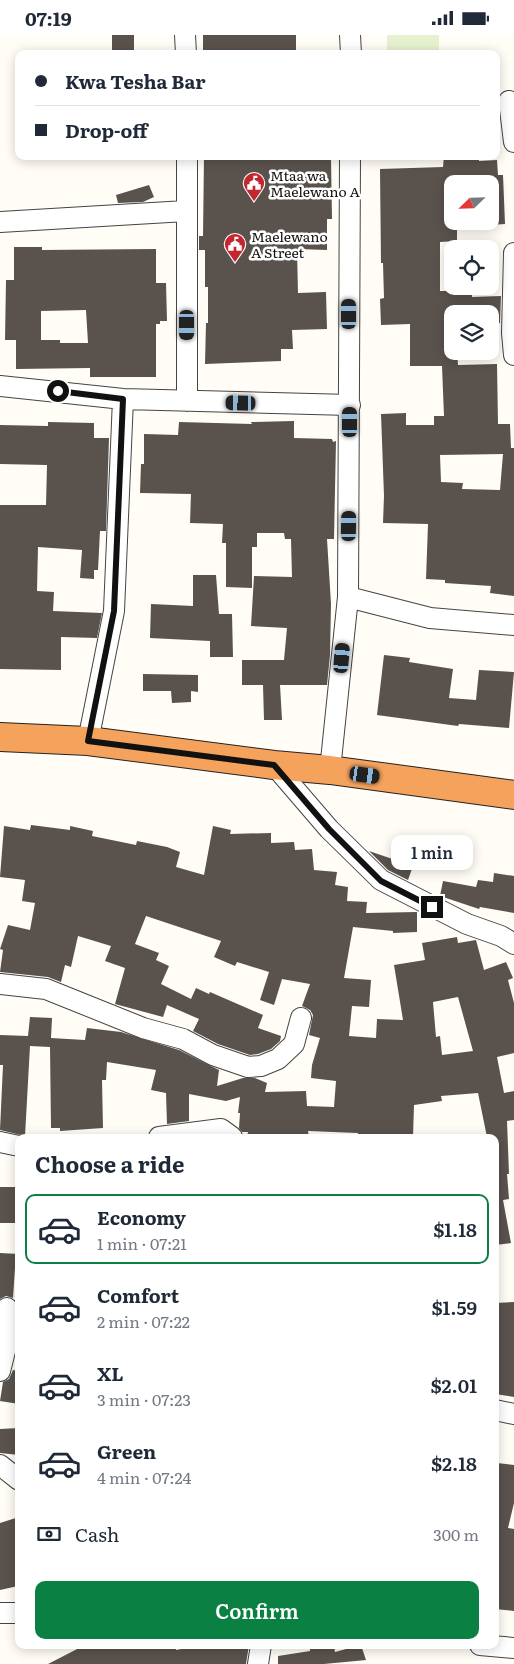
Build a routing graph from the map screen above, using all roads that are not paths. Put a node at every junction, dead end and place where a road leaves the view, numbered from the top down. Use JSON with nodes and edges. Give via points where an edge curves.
{"nodes":[{"id":1,"x":185,"y":35,"type":"edge"},
{"id":2,"x":350,"y":35,"type":"edge"},
{"id":3,"x":186,"y":50,"type":"edge"},
{"id":4,"x":351,"y":50,"type":"edge"},
{"id":5,"x":506,"y":102,"type":"edge"},
{"id":6,"x":514,"y":142,"type":"edge"},
{"id":7,"x":186,"y":160,"type":"edge"},
{"id":8,"x":350,"y":160,"type":"edge"},
{"id":9,"x":186,"y":211,"type":"junction"},
{"id":10,"x":0,"y":222,"type":"edge"},
{"id":11,"x":514,"y":253,"type":"edge"},
{"id":12,"x":514,"y":355,"type":"edge"},
{"id":13,"x":0,"y":386,"type":"edge"},
{"id":14,"x":123,"y":399,"type":"junction"},
{"id":15,"x":187,"y":401,"type":"junction"},
{"id":16,"x":350,"y":405,"type":"junction"},
{"id":17,"x":348,"y":597,"type":"junction"},
{"id":18,"x":514,"y":625,"type":"edge"},
{"id":19,"x":0,"y":737,"type":"edge"},
{"id":20,"x":88,"y":741,"type":"junction"},
{"id":21,"x":274,"y":765,"type":"junction"},
{"id":22,"x":330,"y":770,"type":"junction"},
{"id":23,"x":514,"y":795,"type":"edge"},
{"id":24,"x":514,"y":945,"type":"edge"},
{"id":25,"x":0,"y":984,"type":"edge"},
{"id":26,"x":301,"y":1018,"type":"dead end"},
{"id":27,"x":182,"y":1134,"type":"edge"},
{"id":28,"x":228,"y":1134,"type":"edge"},
{"id":29,"x":0,"y":1142,"type":"edge"},
{"id":30,"x":15,"y":1146,"type":"edge"},
{"id":31,"x":9,"y":1308,"type":"edge"},
{"id":32,"x":0,"y":1371,"type":"edge"},
{"id":33,"x":499,"y":1411,"type":"edge"},
{"id":34,"x":514,"y":1414,"type":"edge"},
{"id":35,"x":0,"y":1465,"type":"edge"},
{"id":36,"x":15,"y":1477,"type":"edge"},
{"id":37,"x":0,"y":1613,"type":"edge"},
{"id":38,"x":15,"y":1613,"type":"edge"},
{"id":39,"x":499,"y":1647,"type":"edge"},
{"id":40,"x":514,"y":1648,"type":"edge"},
{"id":41,"x":260,"y":1649,"type":"edge"},
{"id":42,"x":258,"y":1664,"type":"edge"}],
"edges":[{"from":1,"to":3,"type":"street"},
{"from":2,"to":4,"type":"street"},
{"from":5,"to":6,"type":"street"},
{"from":7,"to":9,"type":"street"},
{"from":8,"to":16,"type":"street"},
{"from":9,"to":10,"type":"street"},
{"from":9,"to":15,"type":"street"},
{"from":11,"to":12,"type":"street"},
{"from":13,"to":14,"type":"street"},
{"from":14,"to":15,"type":"street"},
{"from":14,"to":20,"type":"street","via":[[114,611]]},
{"from":15,"to":16,"type":"street"},
{"from":16,"to":17,"type":"street"},
{"from":17,"to":18,"type":"street","via":[[430,618]]},
{"from":17,"to":22,"type":"street"},
{"from":19,"to":20,"type":"highway"},
{"from":20,"to":21,"type":"highway"},
{"from":21,"to":22,"type":"highway"},
{"from":21,"to":24,"type":"street","via":[[329,829],[381,881]]},
{"from":22,"to":23,"type":"highway"},
{"from":25,"to":26,"type":"street","via":[[46,989],[143,1028],[183,1039],[213,1055],[248,1067],[278,1059],[294,1044]]},
{"from":27,"to":28,"type":"street","via":[[221,1129]]},
{"from":29,"to":30,"type":"street"},
{"from":31,"to":32,"type":"street","via":[[8,1339]]},
{"from":33,"to":34,"type":"street"},
{"from":35,"to":36,"type":"street"},
{"from":37,"to":38,"type":"street"},
{"from":39,"to":40,"type":"street"},
{"from":41,"to":42,"type":"street"}]}
